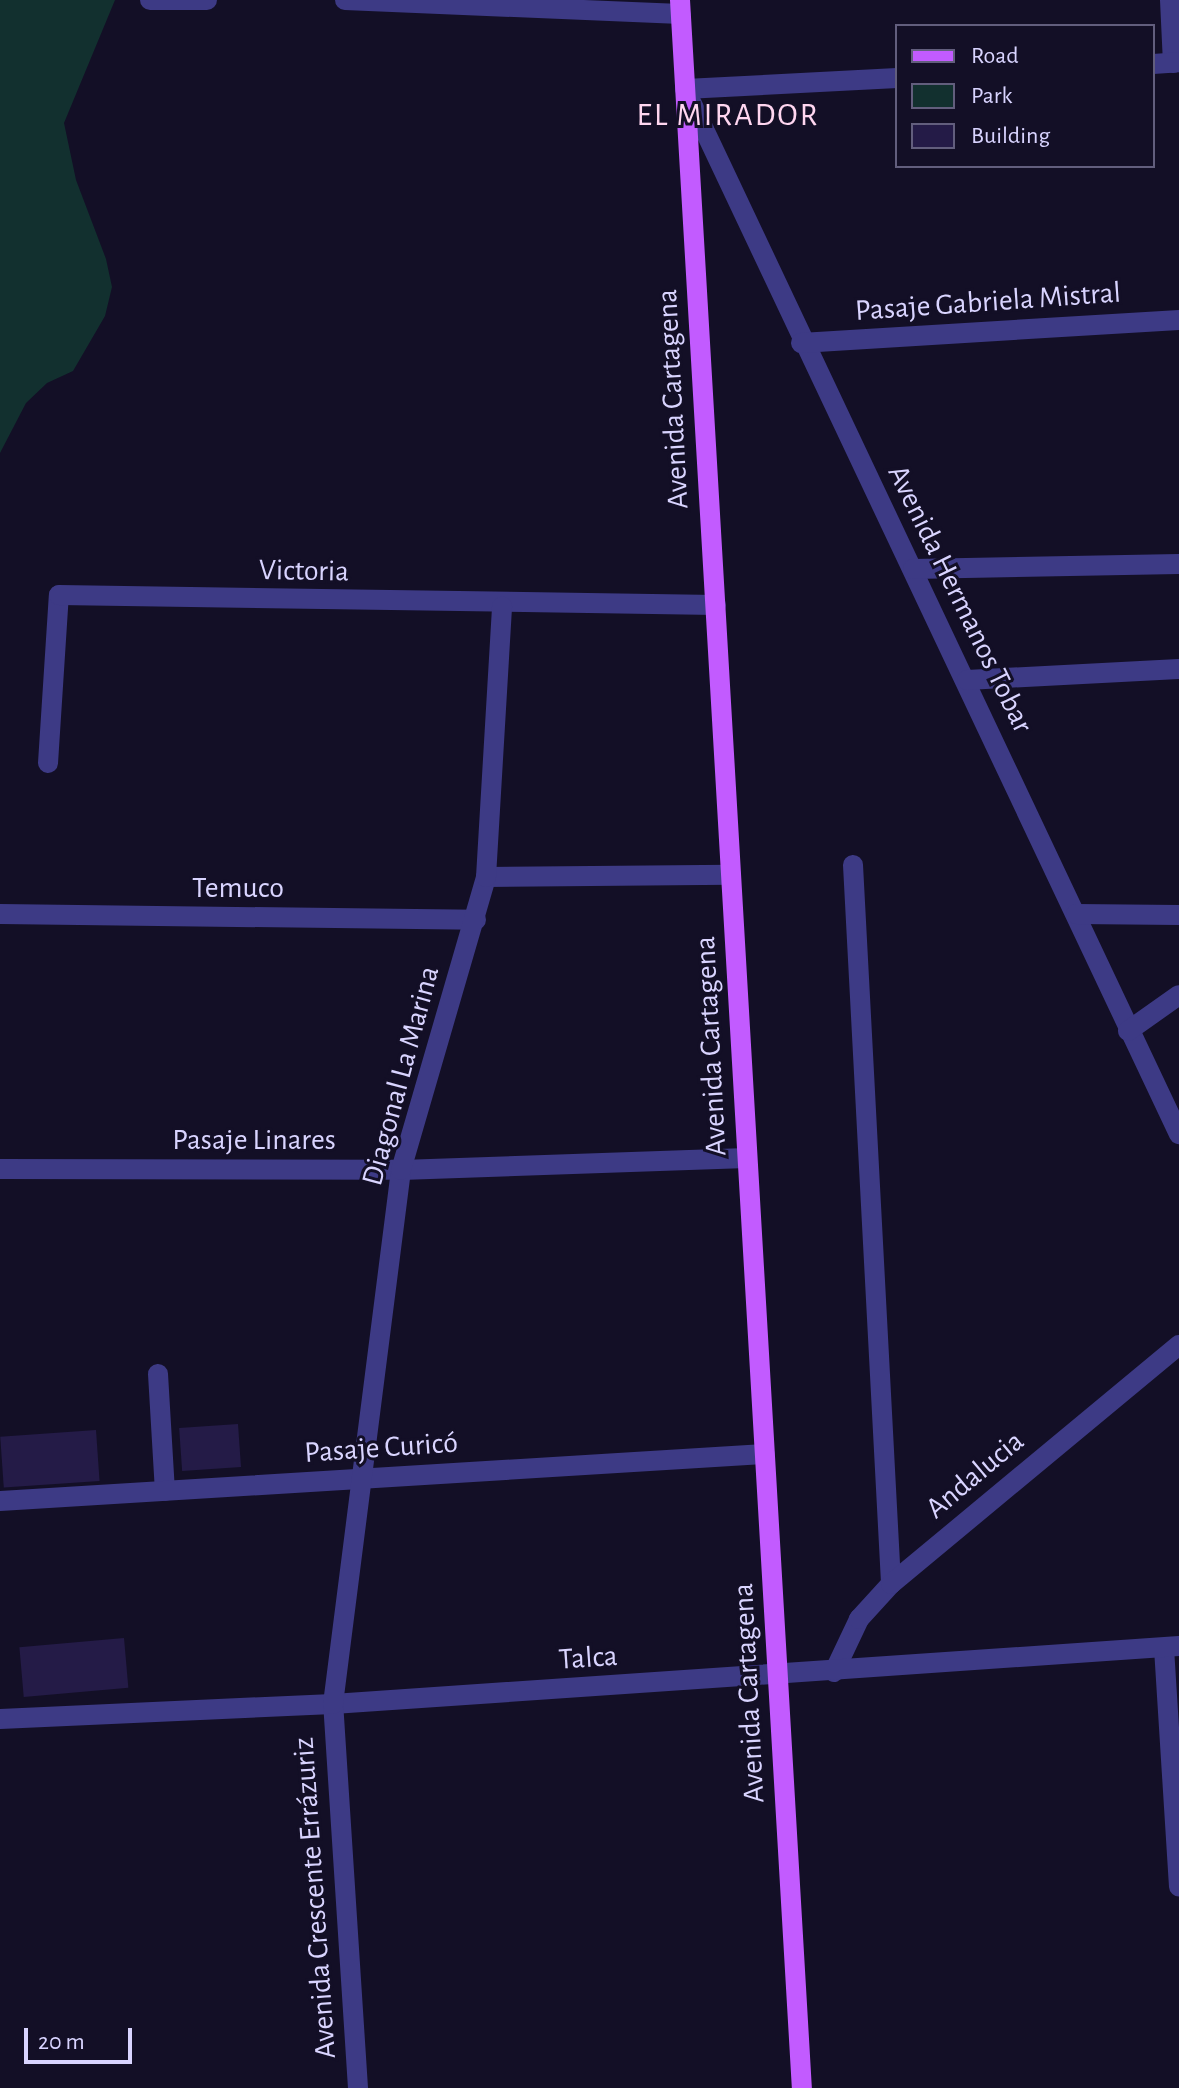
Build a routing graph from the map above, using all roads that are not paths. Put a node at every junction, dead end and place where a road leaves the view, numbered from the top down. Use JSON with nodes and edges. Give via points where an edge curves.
{"nodes":[{"id":1,"x":150,"y":0,"type":"edge"},
{"id":2,"x":207,"y":0,"type":"edge"},
{"id":3,"x":345,"y":0,"type":"edge"},
{"id":4,"x":1170,"y":0,"type":"edge"},
{"id":5,"x":681,"y":7,"type":"edge"},
{"id":6,"x":1168,"y":63,"type":"edge"},
{"id":7,"x":895,"y":78,"type":"edge"},
{"id":8,"x":685,"y":89,"type":"junction"},
{"id":9,"x":1179,"y":320,"type":"edge"},
{"id":10,"x":801,"y":343,"type":"junction"},
{"id":11,"x":1179,"y":564,"type":"edge"},
{"id":12,"x":913,"y":569,"type":"junction"},
{"id":13,"x":716,"y":605,"type":"junction"},
{"id":14,"x":502,"y":606,"type":"junction"},
{"id":15,"x":1179,"y":669,"type":"edge"},
{"id":16,"x":967,"y":680,"type":"junction"},
{"id":17,"x":48,"y":763,"type":"dead end"},
{"id":18,"x":853,"y":865,"type":"dead end"},
{"id":19,"x":731,"y":875,"type":"junction"},
{"id":20,"x":486,"y":877,"type":"junction"},
{"id":21,"x":0,"y":914,"type":"edge"},
{"id":22,"x":1076,"y":914,"type":"junction"},
{"id":23,"x":1179,"y":915,"type":"edge"},
{"id":24,"x":476,"y":920,"type":"junction"},
{"id":25,"x":1179,"y":995,"type":"edge"},
{"id":26,"x":1128,"y":1031,"type":"junction"},
{"id":27,"x":1179,"y":1134,"type":"edge"},
{"id":28,"x":747,"y":1158,"type":"junction"},
{"id":29,"x":0,"y":1169,"type":"edge"},
{"id":30,"x":401,"y":1170,"type":"junction"},
{"id":31,"x":1179,"y":1345,"type":"edge"},
{"id":32,"x":158,"y":1374,"type":"dead end"},
{"id":33,"x":765,"y":1454,"type":"junction"},
{"id":34,"x":360,"y":1480,"type":"junction"},
{"id":35,"x":165,"y":1491,"type":"junction"},
{"id":36,"x":0,"y":1501,"type":"edge"},
{"id":37,"x":891,"y":1584,"type":"junction"},
{"id":38,"x":1172,"y":1647,"type":"edge"},
{"id":39,"x":834,"y":1672,"type":"junction"},
{"id":40,"x":778,"y":1676,"type":"junction"},
{"id":41,"x":333,"y":1704,"type":"junction"},
{"id":42,"x":0,"y":1719,"type":"edge"},
{"id":43,"x":1179,"y":1887,"type":"edge"},
{"id":44,"x":358,"y":2088,"type":"edge"},
{"id":45,"x":802,"y":2088,"type":"edge"}],
"edges":[{"from":1,"to":2,"type":"street"},
{"from":3,"to":5,"type":"street"},
{"from":4,"to":6,"type":"street"},
{"from":5,"to":8,"type":"main road","name":"Avenida Cartagena"},
{"from":7,"to":8,"type":"street"},
{"from":8,"to":10,"type":"street","name":"Avenida Hermanos Tobar"},
{"from":8,"to":13,"type":"main road","name":"Avenida Cartagena"},
{"from":9,"to":10,"type":"street","name":"Pasaje Gabriela Mistral"},
{"from":10,"to":12,"type":"street","name":"Avenida Hermanos Tobar"},
{"from":11,"to":12,"type":"street"},
{"from":12,"to":16,"type":"street","name":"Avenida Hermanos Tobar"},
{"from":13,"to":14,"type":"street","name":"Victoria"},
{"from":13,"to":19,"type":"main road","name":"Avenida Cartagena"},
{"from":14,"to":17,"type":"street","name":"Victoria","via":[[59,595]]},
{"from":14,"to":20,"type":"street","name":"Diagonal La Marina"},
{"from":15,"to":16,"type":"street"},
{"from":16,"to":22,"type":"street","name":"Avenida Hermanos Tobar"},
{"from":18,"to":37,"type":"street"},
{"from":19,"to":20,"type":"street"},
{"from":19,"to":28,"type":"main road","name":"Avenida Cartagena"},
{"from":20,"to":24,"type":"street","name":"Diagonal La Marina"},
{"from":21,"to":24,"type":"street","name":"Temuco"},
{"from":22,"to":23,"type":"street"},
{"from":22,"to":26,"type":"street","name":"Avenida Hermanos Tobar"},
{"from":24,"to":30,"type":"street","name":"Diagonal La Marina"},
{"from":25,"to":26,"type":"street"},
{"from":26,"to":27,"type":"street","name":"Avenida Hermanos Tobar"},
{"from":28,"to":30,"type":"street","name":"Pasaje Linares"},
{"from":28,"to":33,"type":"main road","name":"Avenida Cartagena"},
{"from":29,"to":30,"type":"street","name":"Pasaje Linares"},
{"from":30,"to":34,"type":"street","name":"Diagonal La Marina"},
{"from":31,"to":37,"type":"street","name":"Andalucia"},
{"from":32,"to":35,"type":"street"},
{"from":33,"to":34,"type":"street","name":"Pasaje Curicó"},
{"from":33,"to":40,"type":"main road","name":"Avenida Cartagena"},
{"from":34,"to":35,"type":"street","name":"Pasaje Curicó"},
{"from":34,"to":41,"type":"street","name":"Diagonal La Marina"},
{"from":35,"to":36,"type":"street","name":"Pasaje Curicó"},
{"from":37,"to":39,"type":"street","name":"Andalucia","via":[[859,1619]]},
{"from":38,"to":39,"type":"street","name":"Talca"},
{"from":38,"to":43,"type":"street"},
{"from":39,"to":40,"type":"street","name":"Talca"},
{"from":40,"to":41,"type":"street","name":"Talca"},
{"from":40,"to":45,"type":"main road","name":"Avenida Cartagena"},
{"from":41,"to":42,"type":"street","name":"Talca"},
{"from":41,"to":44,"type":"street","name":"Avenida Crescente Errázuriz"}]}
